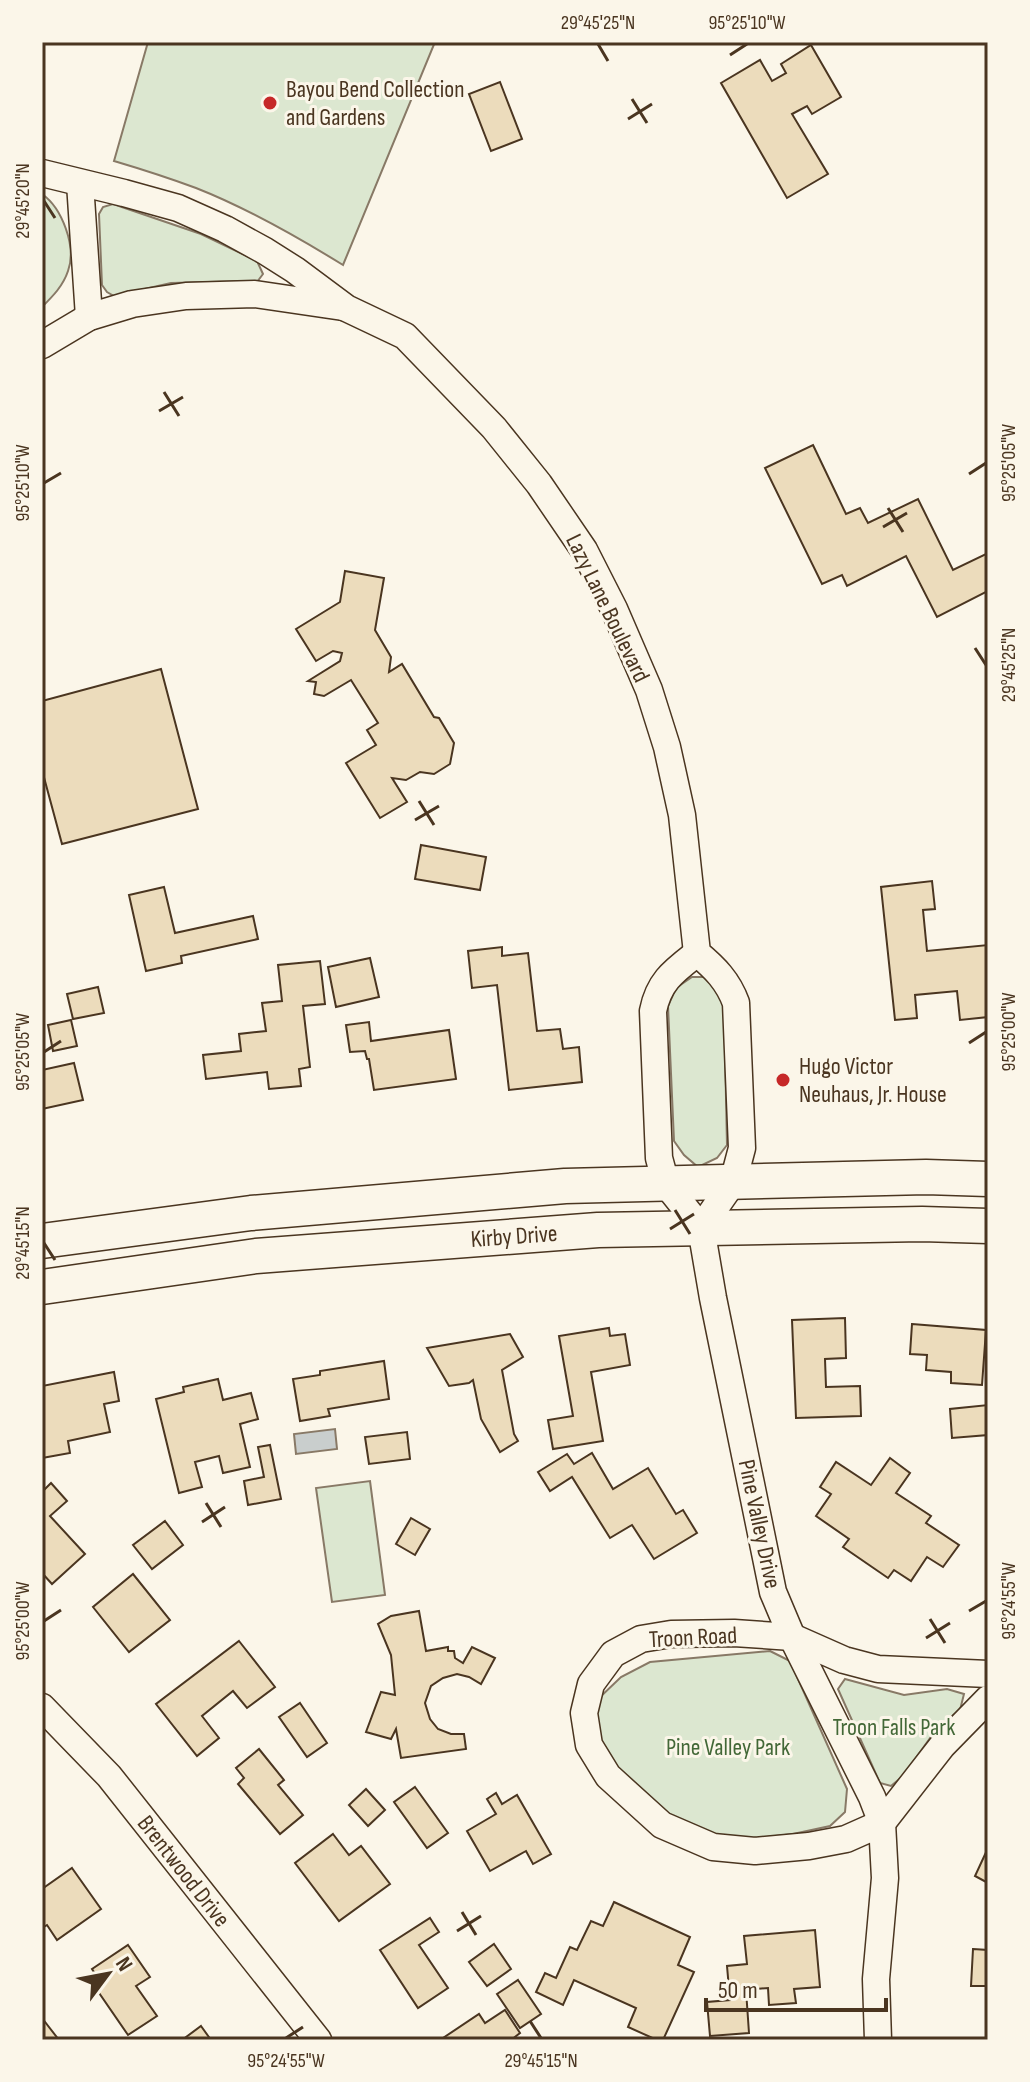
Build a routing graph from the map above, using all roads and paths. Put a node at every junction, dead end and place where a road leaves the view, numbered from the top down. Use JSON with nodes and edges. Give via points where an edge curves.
{"nodes":[{"id":1,"x":42,"y":173,"type":"edge"},
{"id":2,"x":80,"y":183,"type":"junction"},
{"id":3,"x":346,"y":308,"type":"junction"},
{"id":4,"x":89,"y":317,"type":"junction"},
{"id":5,"x":42,"y":345,"type":"edge"},
{"id":6,"x":697,"y":953,"type":"junction"},
{"id":7,"x":988,"y":1179,"type":"edge"},
{"id":8,"x":733,"y":1182,"type":"junction"},
{"id":9,"x":666,"y":1184,"type":"junction"},
{"id":10,"x":988,"y":1226,"type":"edge"},
{"id":11,"x":701,"y":1228,"type":"junction"},
{"id":12,"x":42,"y":1241,"type":"edge"},
{"id":13,"x":42,"y":1287,"type":"edge"},
{"id":14,"x":792,"y":1637,"type":"junction"},
{"id":15,"x":988,"y":1674,"type":"edge"},
{"id":16,"x":988,"y":1699,"type":"edge"},
{"id":17,"x":42,"y":1707,"type":"edge"},
{"id":18,"x":882,"y":1823,"type":"junction"},
{"id":19,"x":318,"y":2040,"type":"edge"},
{"id":20,"x":878,"y":2040,"type":"edge"}],
"edges":[{"from":1,"to":2,"type":"street","name":"Lazy Lane Boulevard"},
{"from":2,"to":3,"type":"street","name":"Lazy Lane Boulevard","via":[[178,208],[225,229]]},
{"from":2,"to":4,"type":"street"},
{"from":3,"to":4,"type":"street","name":"Lazy Lane Boulevard","via":[[255,294],[186,296]]},
{"from":3,"to":6,"type":"street","name":"Lazy Lane Boulevard","via":[[405,336],[494,428],[584,550],[643,677],[667,747],[682,815]]},
{"from":4,"to":5,"type":"street","name":"Lazy Lane Boulevard"},
{"from":6,"to":8,"type":"street","via":[[717,970],[736,1003],[742,1148]]},
{"from":6,"to":9,"type":"street","via":[[667,978],[653,1011],[659,1153]]},
{"from":7,"to":8,"type":"main road","name":"Kirby Drive"},
{"from":8,"to":9,"type":"main road","name":"Kirby Drive"},
{"from":8,"to":11,"type":"street"},
{"from":9,"to":11,"type":"street"},
{"from":9,"to":12,"type":"main road","name":"Kirby Drive","via":[[565,1186],[251,1213]]},
{"from":10,"to":11,"type":"main road","name":"Kirby Drive"},
{"from":11,"to":13,"type":"main road","name":"Kirby Drive","via":[[598,1230],[256,1256]]},
{"from":11,"to":14,"type":"street","name":"Pine Valley Drive","via":[[773,1592]]},
{"from":14,"to":15,"type":"street","name":"Troon Road","via":[[878,1669]]},
{"from":14,"to":18,"type":"street","name":"Pine Valley Drive"},
{"from":14,"to":18,"type":"street","name":"Troon Road","via":[[734,1633],[641,1639],[613,1654],[591,1684],[584,1713],[589,1745],[608,1776],[662,1825],[713,1847],[755,1851],[809,1846],[846,1839]]},
{"from":16,"to":18,"type":"street","name":"Troon Road","via":[[942,1746]]},
{"from":17,"to":19,"type":"street","name":"Brentwood Drive","via":[[109,1776]]},
{"from":18,"to":20,"type":"street","name":"Pine Valley Drive","via":[[885,1878],[876,1979]]}]}
